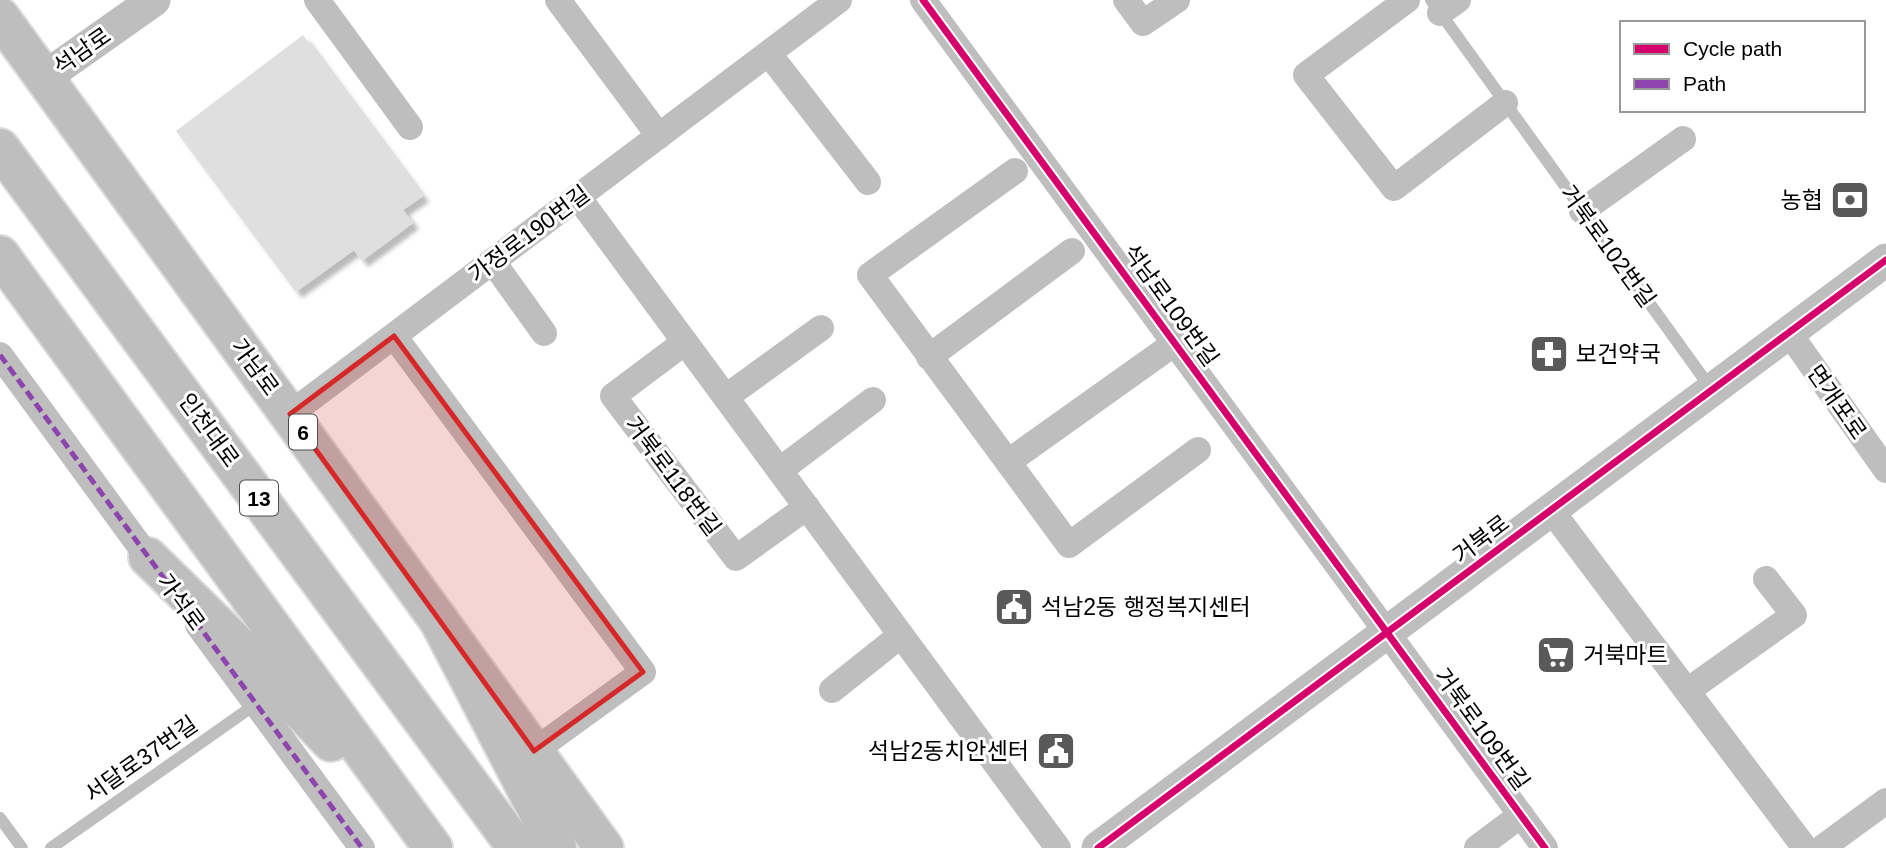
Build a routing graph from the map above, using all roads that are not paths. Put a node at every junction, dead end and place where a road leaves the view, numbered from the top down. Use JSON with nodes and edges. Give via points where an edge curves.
{"nodes":[{"id":1,"x":153,"y":0,"type":"edge"},
{"id":2,"x":317,"y":0,"type":"edge"},
{"id":3,"x":558,"y":0,"type":"edge"},
{"id":4,"x":839,"y":0,"type":"edge"},
{"id":5,"x":923,"y":0,"type":"edge"},
{"id":6,"x":1126,"y":0,"type":"edge"},
{"id":7,"x":1177,"y":0,"type":"edge"},
{"id":8,"x":1407,"y":0,"type":"edge"},
{"id":9,"x":1443,"y":4,"type":"edge"},
{"id":10,"x":0,"y":17,"type":"edge"},
{"id":11,"x":769,"y":54,"type":"junction"},
{"id":12,"x":45,"y":77,"type":"junction"},
{"id":13,"x":1505,"y":103,"type":"junction"},
{"id":14,"x":410,"y":127,"type":"dead end"},
{"id":15,"x":659,"y":136,"type":"junction"},
{"id":16,"x":1683,"y":139,"type":"dead end"},
{"id":17,"x":0,"y":148,"type":"edge"},
{"id":18,"x":1016,"y":171,"type":"dead end"},
{"id":19,"x":868,"y":182,"type":"dead end"},
{"id":20,"x":578,"y":197,"type":"junction"},
{"id":21,"x":1583,"y":211,"type":"junction"},
{"id":22,"x":1072,"y":251,"type":"dead end"},
{"id":23,"x":0,"y":255,"type":"edge"},
{"id":24,"x":1886,"y":260,"type":"edge"},
{"id":25,"x":492,"y":262,"type":"junction"},
{"id":26,"x":821,"y":328,"type":"dead end"},
{"id":27,"x":544,"y":333,"type":"dead end"},
{"id":28,"x":1788,"y":333,"type":"junction"},
{"id":29,"x":394,"y":336,"type":"junction"},
{"id":30,"x":685,"y":342,"type":"junction"},
{"id":31,"x":1175,"y":344,"type":"junction"},
{"id":32,"x":0,"y":355,"type":"edge"},
{"id":33,"x":929,"y":356,"type":"junction"},
{"id":34,"x":1712,"y":390,"type":"junction"},
{"id":35,"x":726,"y":397,"type":"junction"},
{"id":36,"x":873,"y":400,"type":"dead end"},
{"id":37,"x":290,"y":414,"type":"junction"},
{"id":38,"x":1198,"y":450,"type":"dead end"},
{"id":39,"x":1008,"y":462,"type":"junction"},
{"id":40,"x":780,"y":470,"type":"junction"},
{"id":41,"x":1886,"y":470,"type":"edge"},
{"id":42,"x":807,"y":507,"type":"junction"},
{"id":43,"x":1551,"y":510,"type":"junction"},
{"id":44,"x":148,"y":556,"type":"junction"},
{"id":45,"x":1766,"y":579,"type":"dead end"},
{"id":46,"x":438,"y":619,"type":"junction"},
{"id":47,"x":1387,"y":633,"type":"junction"},
{"id":48,"x":901,"y":635,"type":"junction"},
{"id":49,"x":832,"y":690,"type":"dead end"},
{"id":50,"x":1687,"y":691,"type":"junction"},
{"id":51,"x":256,"y":704,"type":"junction"},
{"id":52,"x":534,"y":751,"type":"junction"},
{"id":53,"x":1886,"y":801,"type":"edge"},
{"id":54,"x":1521,"y":815,"type":"junction"},
{"id":55,"x":0,"y":818,"type":"edge"},
{"id":56,"x":433,"y":847,"type":"edge"},
{"id":57,"x":22,"y":848,"type":"edge"},
{"id":58,"x":51,"y":848,"type":"edge"},
{"id":59,"x":362,"y":848,"type":"edge"},
{"id":60,"x":517,"y":848,"type":"edge"},
{"id":61,"x":557,"y":848,"type":"edge"},
{"id":62,"x":604,"y":848,"type":"edge"},
{"id":63,"x":1058,"y":848,"type":"edge"},
{"id":64,"x":1098,"y":848,"type":"edge"},
{"id":65,"x":1477,"y":848,"type":"edge"},
{"id":66,"x":1545,"y":848,"type":"edge"},
{"id":67,"x":1805,"y":848,"type":"edge"},
{"id":68,"x":1822,"y":848,"type":"edge"}],
"edges":[{"from":1,"to":12,"type":"street","name":"석남로"},
{"from":2,"to":14,"type":"street"},
{"from":3,"to":15,"type":"street"},
{"from":4,"to":11,"type":"street","name":"가정로190번길"},
{"from":5,"to":31,"type":"street","name":"석남로109번길"},
{"from":6,"to":7,"type":"street","via":[[1143,23]]},
{"from":8,"to":13,"type":"street","via":[[1306,75],[1394,188]]},
{"from":9,"to":13,"type":"lane","name":"거북로102번길"},
{"from":10,"to":12,"type":"main road","name":"가남로","number":"6"},
{"from":11,"to":15,"type":"street","name":"가정로190번길"},
{"from":11,"to":19,"type":"street"},
{"from":12,"to":37,"type":"main road","name":"가남로","number":"6"},
{"from":13,"to":21,"type":"lane","name":"거북로102번길"},
{"from":15,"to":20,"type":"street","name":"가정로190번길"},
{"from":16,"to":21,"type":"street"},
{"from":17,"to":60,"type":"main road","name":"인천대로","number":"13"},
{"from":18,"to":33,"type":"street","via":[[870,275]]},
{"from":20,"to":25,"type":"street","name":"가정로190번길"},
{"from":20,"to":30,"type":"street"},
{"from":21,"to":34,"type":"lane","name":"거북로102번길"},
{"from":22,"to":33,"type":"street"},
{"from":23,"to":56,"type":"main road"},
{"from":24,"to":28,"type":"street","name":"거북로"},
{"from":25,"to":27,"type":"street"},
{"from":25,"to":29,"type":"street","name":"가정로190번길"},
{"from":26,"to":35,"type":"street"},
{"from":28,"to":34,"type":"street","name":"거북로"},
{"from":28,"to":41,"type":"street","name":"면개포로"},
{"from":29,"to":37,"type":"street","name":"가정로190번길"},
{"from":29,"to":52,"type":"street","via":[[643,672]]},
{"from":30,"to":35,"type":"street"},
{"from":30,"to":42,"type":"street","name":"거북로118번길","via":[[612,396],[736,558]]},
{"from":31,"to":39,"type":"street"},
{"from":31,"to":47,"type":"street","name":"석남로109번길"},
{"from":32,"to":44,"type":"street","name":"가석로"},
{"from":33,"to":39,"type":"street"},
{"from":34,"to":43,"type":"street","name":"거북로"},
{"from":35,"to":40,"type":"street"},
{"from":36,"to":40,"type":"street"},
{"from":37,"to":46,"type":"main road","name":"가남로","number":"6"},
{"from":38,"to":39,"type":"street","via":[[1069,545]]},
{"from":40,"to":42,"type":"street"},
{"from":42,"to":48,"type":"street"},
{"from":43,"to":47,"type":"street","name":"거북로"},
{"from":43,"to":50,"type":"street"},
{"from":44,"to":51,"type":"street","name":"가석로"},
{"from":44,"to":56,"type":"main road"},
{"from":45,"to":50,"type":"street","via":[[1794,615]]},
{"from":46,"to":52,"type":"main road","name":"가남로","number":"6"},
{"from":46,"to":61,"type":"main road"},
{"from":47,"to":54,"type":"street","name":"거북로109번길"},
{"from":47,"to":64,"type":"street","name":"거북로"},
{"from":48,"to":49,"type":"street"},
{"from":48,"to":63,"type":"street"},
{"from":50,"to":67,"type":"street"},
{"from":51,"to":58,"type":"lane","name":"서달로37번길"},
{"from":51,"to":59,"type":"street","name":"가석로"},
{"from":52,"to":62,"type":"main road","name":"가남로","number":"6"},
{"from":53,"to":68,"type":"street"},
{"from":54,"to":65,"type":"street"},
{"from":54,"to":66,"type":"street","name":"거북로109번길"},
{"from":55,"to":57,"type":"lane"}]}
